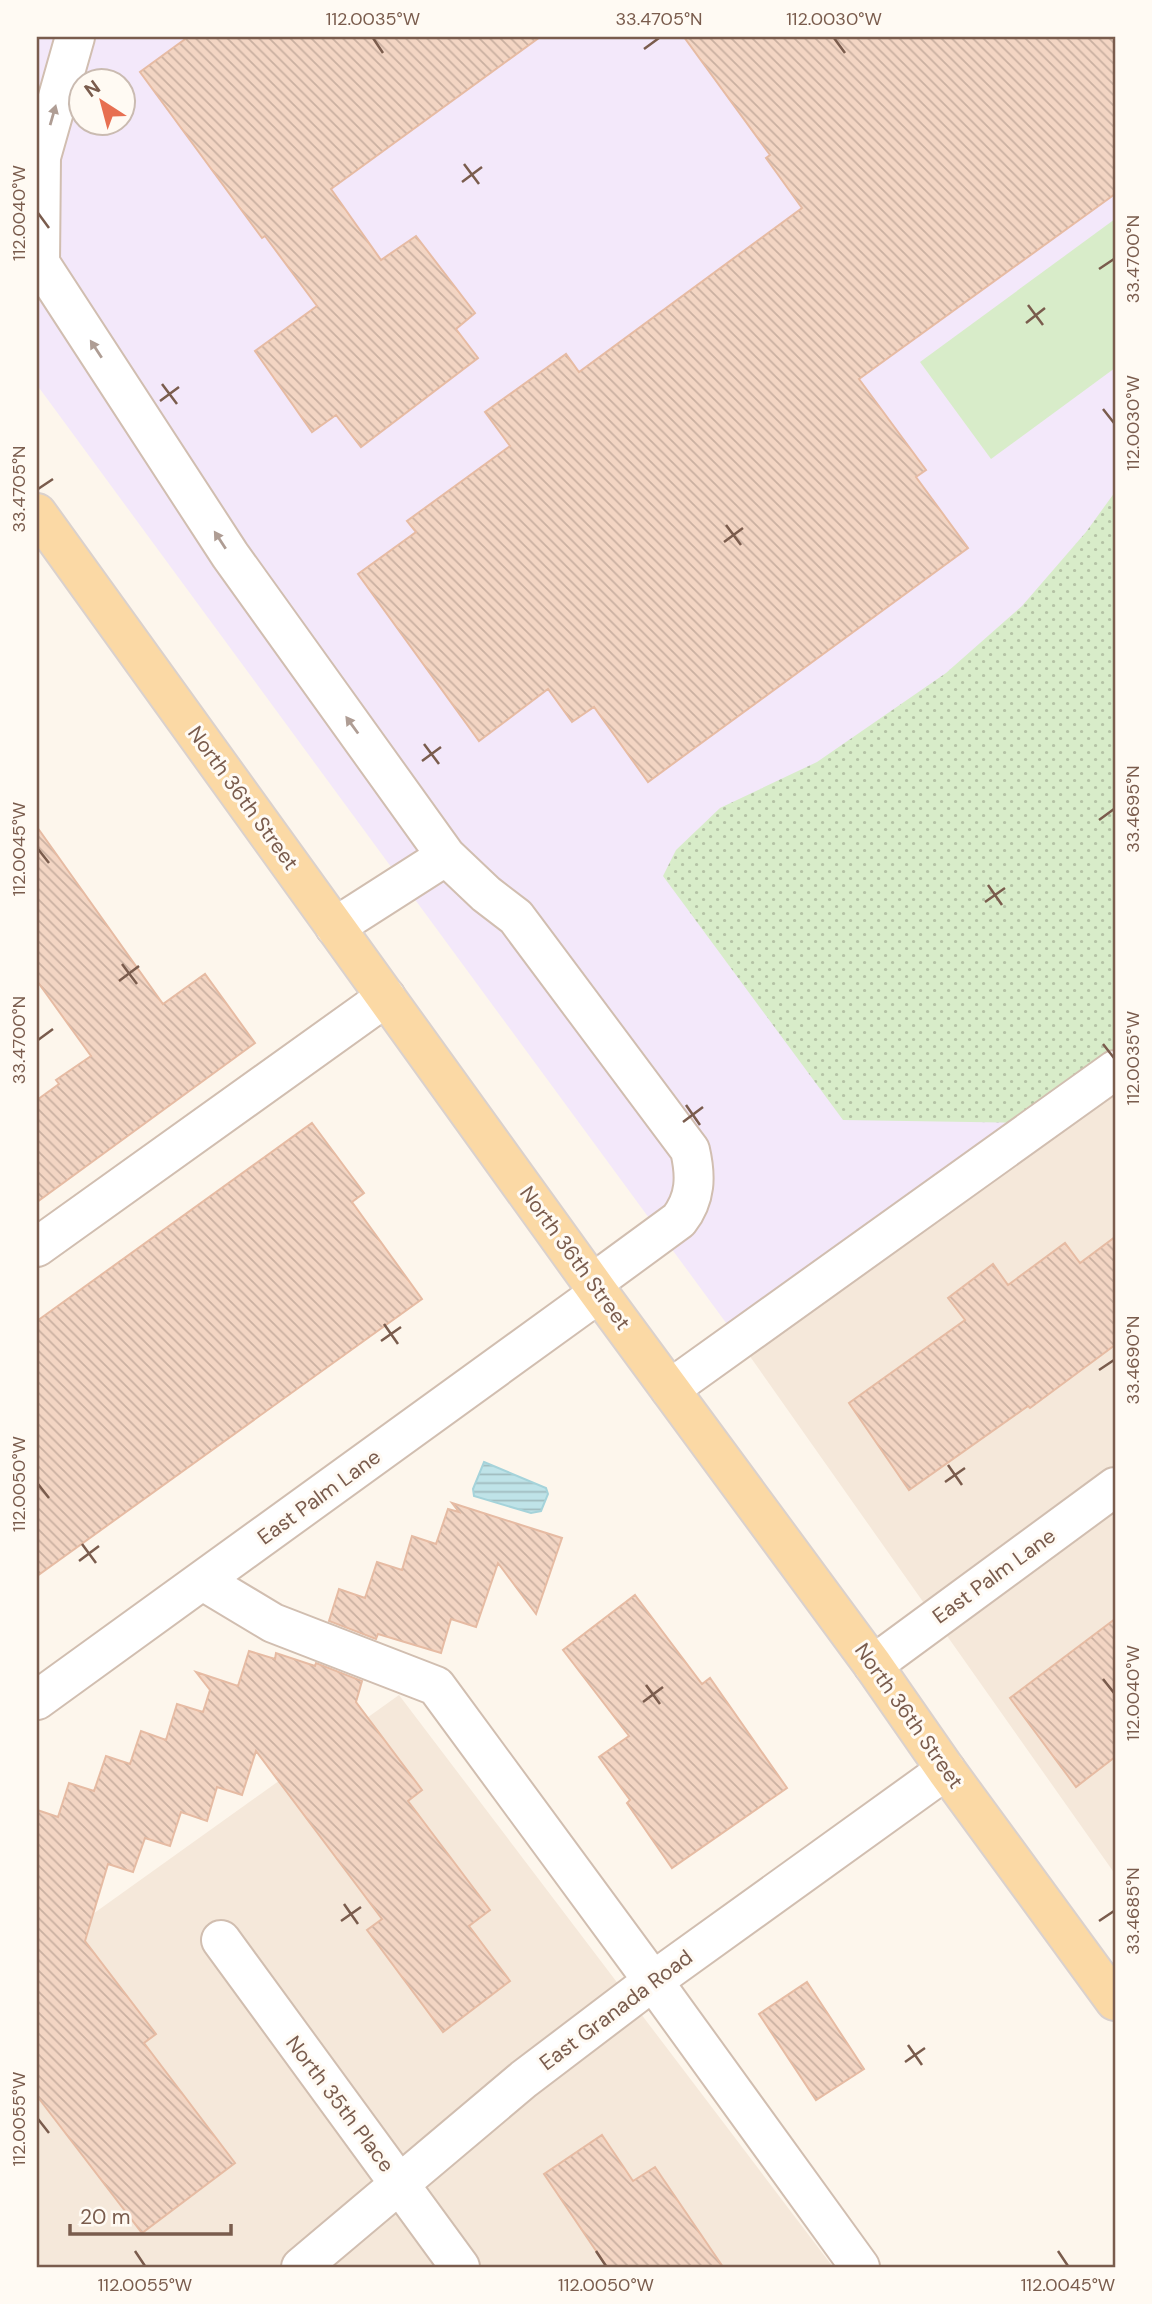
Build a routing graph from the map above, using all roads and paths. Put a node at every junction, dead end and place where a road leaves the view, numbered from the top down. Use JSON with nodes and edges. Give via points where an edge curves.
{"nodes":[{"id":1,"x":75,"y":37,"type":"edge"},
{"id":2,"x":37,"y":513,"type":"edge"},
{"id":3,"x":446,"y":856,"type":"junction"},
{"id":4,"x":335,"y":927,"type":"junction"},
{"id":5,"x":386,"y":997,"type":"junction"},
{"id":6,"x":1115,"y":1070,"type":"edge"},
{"id":7,"x":37,"y":1247,"type":"edge"},
{"id":8,"x":596,"y":1288,"type":"junction"},
{"id":9,"x":670,"y":1389,"type":"junction"},
{"id":10,"x":1115,"y":1487,"type":"edge"},
{"id":11,"x":203,"y":1581,"type":"junction"},
{"id":12,"x":873,"y":1664,"type":"junction"},
{"id":13,"x":37,"y":1700,"type":"edge"},
{"id":14,"x":946,"y":1770,"type":"junction"},
{"id":15,"x":221,"y":1940,"type":"dead end"},
{"id":16,"x":653,"y":1981,"type":"junction"},
{"id":17,"x":1115,"y":2001,"type":"edge"},
{"id":18,"x":399,"y":2184,"type":"junction"},
{"id":19,"x":301,"y":2267,"type":"edge"},
{"id":20,"x":460,"y":2267,"type":"edge"},
{"id":21,"x":860,"y":2267,"type":"edge"}],
"edges":[{"from":3,"to":1,"type":"street","name":"East Palm Lane","one_way":true,"via":[[230,555],[40,263],[41,157]]},
{"from":2,"to":4,"type":"main road","name":"North 36th Street"},
{"from":3,"to":4,"type":"street"},
{"from":3,"to":8,"type":"street","name":"East Palm Lane","via":[[516,918],[690,1150],[695,1187],[685,1212]]},
{"from":4,"to":5,"type":"main road","name":"North 36th Street"},
{"from":5,"to":7,"type":"street"},
{"from":5,"to":8,"type":"main road","name":"North 36th Street"},
{"from":6,"to":9,"type":"street"},
{"from":8,"to":9,"type":"main road","name":"North 36th Street"},
{"from":8,"to":11,"type":"street","name":"East Palm Lane"},
{"from":9,"to":12,"type":"main road","name":"North 36th Street"},
{"from":10,"to":12,"type":"street","name":"East Palm Lane"},
{"from":11,"to":13,"type":"street","name":"East Palm Lane"},
{"from":11,"to":16,"type":"street","via":[[272,1623],[436,1686]]},
{"from":12,"to":14,"type":"main road","name":"North 36th Street"},
{"from":14,"to":16,"type":"street","name":"East Granada Road"},
{"from":14,"to":17,"type":"main road","name":"North 36th Street"},
{"from":15,"to":18,"type":"street","name":"North 35th Place"},
{"from":16,"to":18,"type":"street","name":"East Granada Road","via":[[524,2079]]},
{"from":16,"to":21,"type":"street"},
{"from":18,"to":19,"type":"street","name":"East Granada Road"},
{"from":18,"to":20,"type":"street","name":"North 35th Place"}]}
